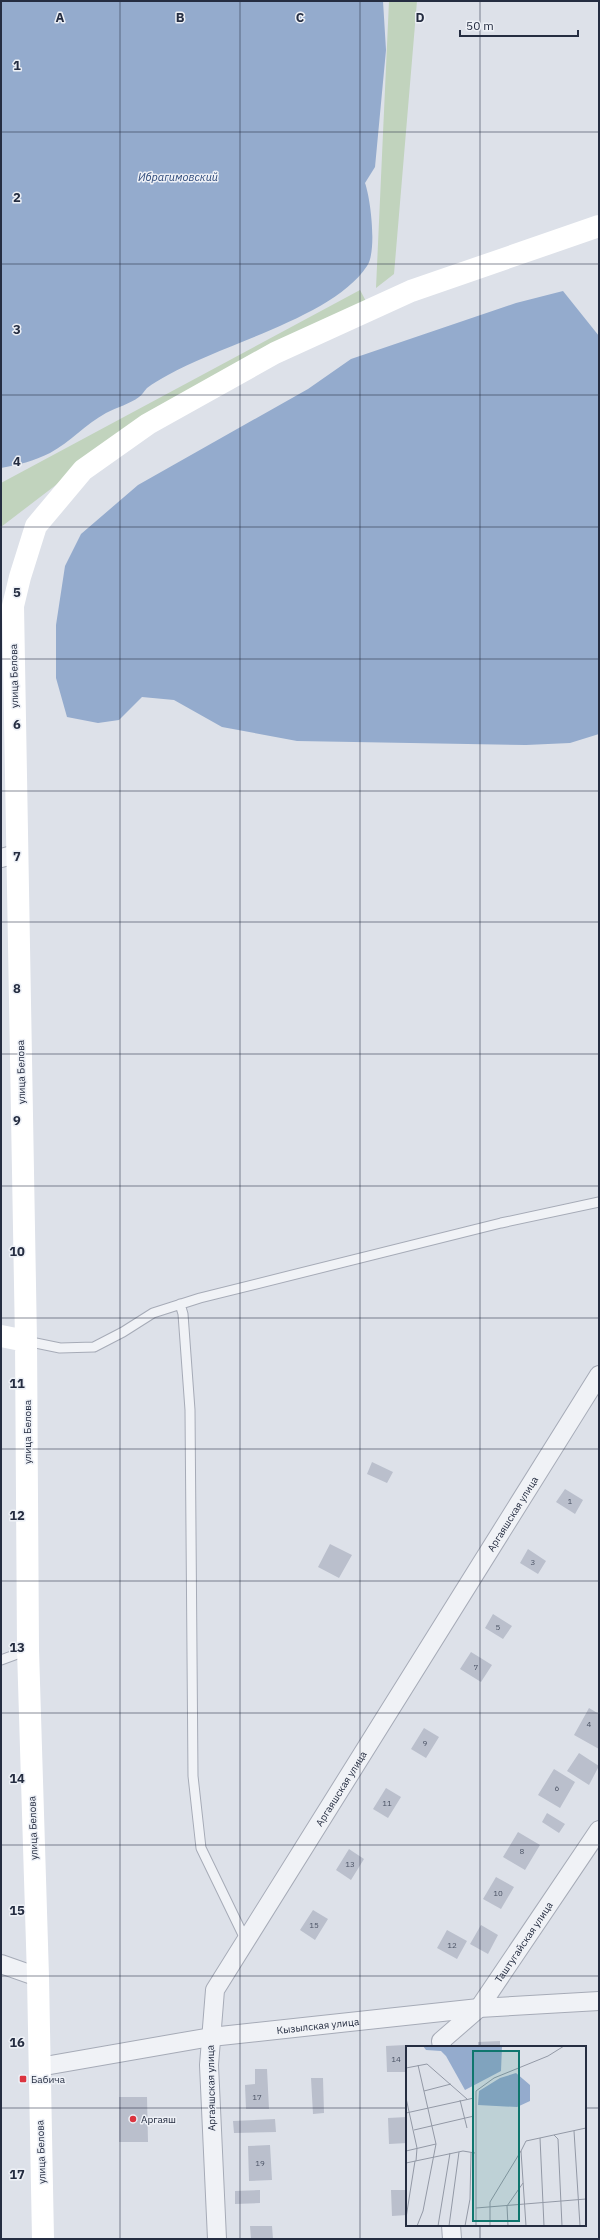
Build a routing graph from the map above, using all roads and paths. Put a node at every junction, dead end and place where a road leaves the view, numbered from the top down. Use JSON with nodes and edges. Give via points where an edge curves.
{"nodes":[{"id":1,"x":599,"y":226,"type":"edge"},
{"id":2,"x":7,"y":622,"type":"edge"},
{"id":3,"x":9,"y":856,"type":"edge"},
{"id":4,"x":599,"y":1202,"type":"edge"},
{"id":5,"x":180,"y":1304,"type":"junction"},
{"id":6,"x":1,"y":1336,"type":"edge"},
{"id":7,"x":26,"y":1341,"type":"junction"},
{"id":8,"x":599,"y":1375,"type":"edge"},
{"id":9,"x":28,"y":1650,"type":"junction"},
{"id":10,"x":1,"y":1660,"type":"edge"},
{"id":11,"x":599,"y":1830,"type":"edge"},
{"id":12,"x":246,"y":1941,"type":"junction"},
{"id":13,"x":1,"y":1964,"type":"edge"},
{"id":14,"x":38,"y":1977,"type":"junction"},
{"id":15,"x":599,"y":2001,"type":"edge"},
{"id":16,"x":479,"y":2008,"type":"junction"},
{"id":17,"x":211,"y":2036,"type":"junction"},
{"id":18,"x":442,"y":2046,"type":"edge"},
{"id":19,"x":39,"y":2067,"type":"junction"},
{"id":20,"x":451,"y":2226,"type":"edge"},
{"id":21,"x":43,"y":2239,"type":"edge"},
{"id":22,"x":217,"y":2239,"type":"edge"},
{"id":23,"x":452,"y":2239,"type":"edge"}],
"edges":[{"from":1,"to":2,"type":"main road","name":"улица Белова","via":[[411,292],[275,353],[148,424],[83,470],[36,526],[14,606]]},
{"from":2,"to":3,"type":"main road","name":"улица Белова"},
{"from":3,"to":7,"type":"main road","name":"улица Белова"},
{"from":4,"to":5,"type":"lane","via":[[500,1223]]},
{"from":5,"to":7,"type":"lane","via":[[153,1313],[94,1347],[60,1348]]},
{"from":5,"to":12,"type":"lane","via":[[183,1314],[190,1410],[193,1776],[201,1848]]},
{"from":6,"to":7,"type":"main road"},
{"from":7,"to":9,"type":"main road","name":"улица Белова"},
{"from":8,"to":12,"type":"street","name":"Аргаяшская улица"},
{"from":9,"to":10,"type":"lane"},
{"from":9,"to":14,"type":"main road","name":"улица Белова"},
{"from":11,"to":16,"type":"street","name":"Таштугайская улица"},
{"from":12,"to":17,"type":"street","name":"Аргаяшская улица","via":[[215,1990]]},
{"from":13,"to":14,"type":"street"},
{"from":14,"to":19,"type":"main road","name":"улица Белова"},
{"from":15,"to":16,"type":"street","name":"Кызылская улица"},
{"from":16,"to":17,"type":"street","name":"Кызылская улица"},
{"from":16,"to":18,"type":"street","name":"Таштугайская улица","via":[[441,2041]]},
{"from":17,"to":19,"type":"street","name":"Кызылская улица"},
{"from":17,"to":22,"type":"street","name":"Аргаяшская улица","via":[[209,2065]]},
{"from":19,"to":21,"type":"main road","name":"улица Белова"},
{"from":20,"to":23,"type":"street"}]}
